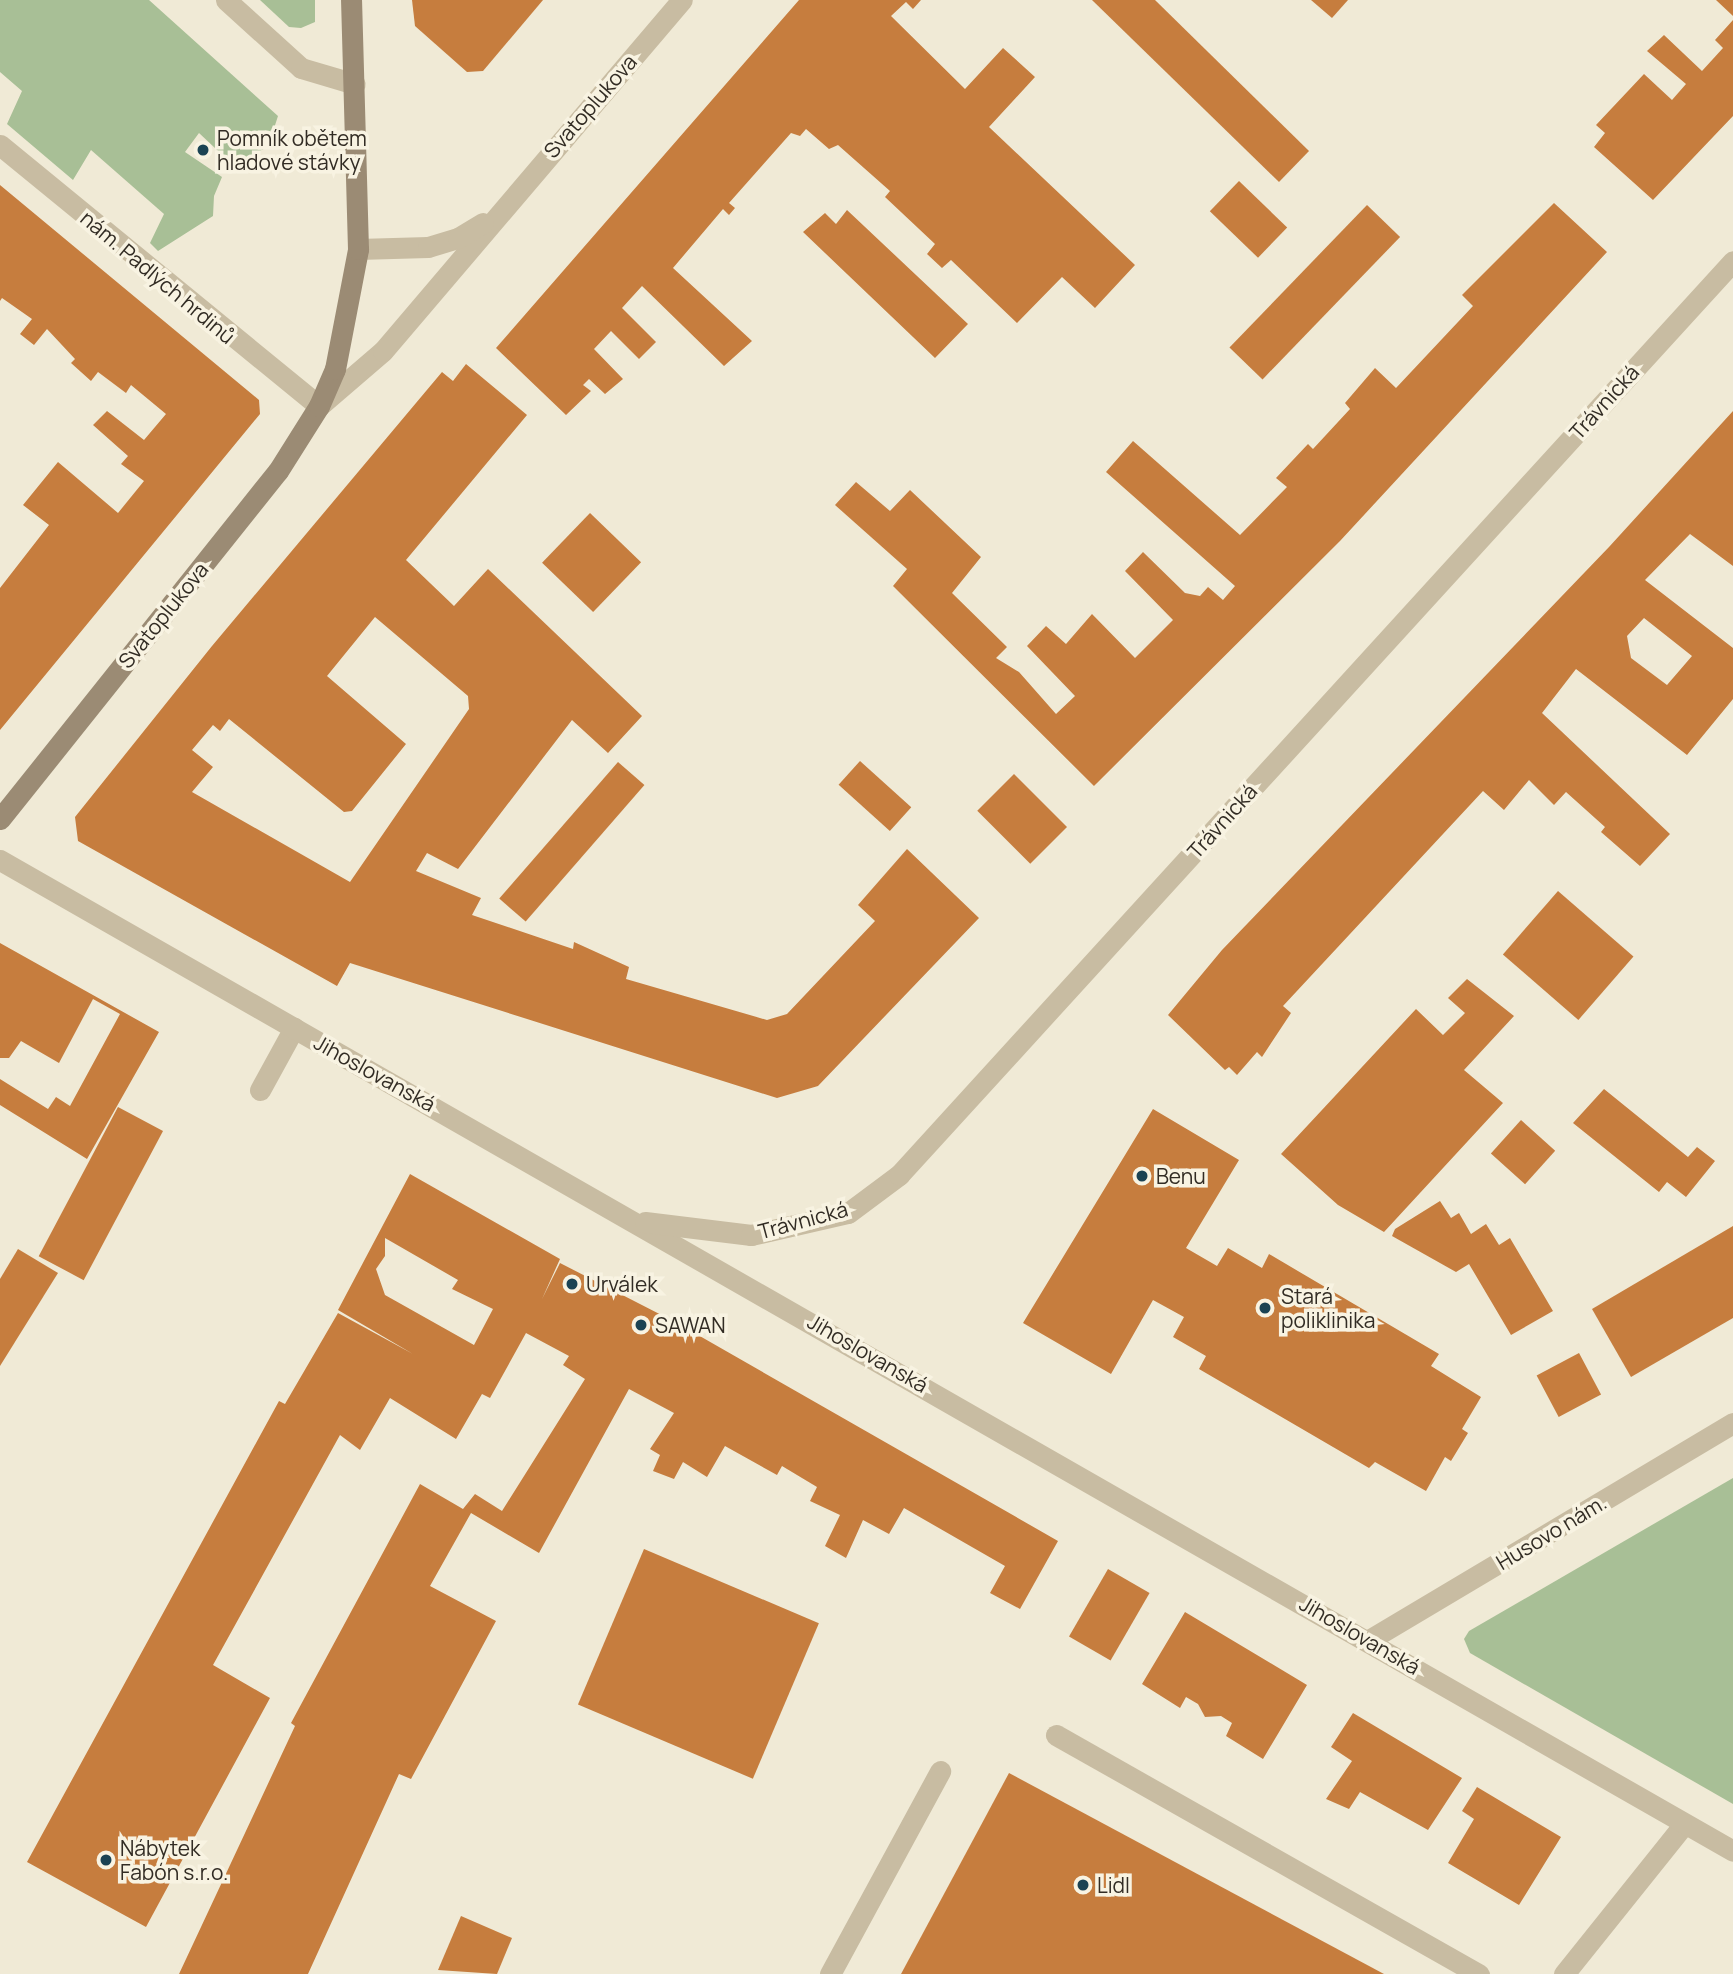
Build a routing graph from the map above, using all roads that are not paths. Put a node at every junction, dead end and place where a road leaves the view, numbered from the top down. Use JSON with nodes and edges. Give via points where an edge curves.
{"nodes":[{"id":1,"x":226,"y":0,"type":"edge"},
{"id":2,"x":351,"y":0,"type":"edge"},
{"id":3,"x":682,"y":0,"type":"edge"},
{"id":4,"x":355,"y":84,"type":"junction"},
{"id":5,"x":0,"y":145,"type":"edge"},
{"id":6,"x":499,"y":213,"type":"junction"},
{"id":7,"x":358,"y":249,"type":"junction"},
{"id":8,"x":1733,"y":261,"type":"edge"},
{"id":9,"x":319,"y":406,"type":"junction"},
{"id":10,"x":0,"y":819,"type":"edge"},
{"id":11,"x":0,"y":860,"type":"edge"},
{"id":12,"x":294,"y":1028,"type":"junction"},
{"id":13,"x":260,"y":1090,"type":"dead end"},
{"id":14,"x":636,"y":1220,"type":"junction"},
{"id":15,"x":1733,"y":1423,"type":"edge"},
{"id":16,"x":1369,"y":1640,"type":"junction"},
{"id":17,"x":1056,"y":1735,"type":"dead end"},
{"id":18,"x":940,"y":1771,"type":"dead end"},
{"id":19,"x":1684,"y":1824,"type":"junction"},
{"id":20,"x":1733,"y":1852,"type":"edge"},
{"id":21,"x":830,"y":1974,"type":"edge"},
{"id":22,"x":1479,"y":1974,"type":"edge"},
{"id":23,"x":1564,"y":1974,"type":"edge"}],
"edges":[{"from":1,"to":4,"type":"street","via":[[301,68]]},
{"from":2,"to":4,"type":"street"},
{"from":3,"to":6,"type":"street","name":"Svatoplukova"},
{"from":4,"to":7,"type":"street"},
{"from":5,"to":9,"type":"street","name":"nám. Padlých hrdinů"},
{"from":6,"to":7,"type":"street","name":"Svatoplukova","via":[[458,239],[428,247]]},
{"from":6,"to":9,"type":"street","name":"Svatoplukova","via":[[383,351]]},
{"from":7,"to":9,"type":"street","name":"Svatoplukova","via":[[335,369]]},
{"from":8,"to":14,"type":"street","name":"Trávnická","via":[[899,1175],[848,1213],[751,1235]]},
{"from":9,"to":10,"type":"street","name":"Svatoplukova","via":[[278,471]]},
{"from":11,"to":12,"type":"street","name":"Jihoslovanská"},
{"from":12,"to":13,"type":"street"},
{"from":12,"to":14,"type":"street","name":"Jihoslovanská"},
{"from":14,"to":16,"type":"street","name":"Jihoslovanská"},
{"from":15,"to":16,"type":"street","name":"Husovo nám."},
{"from":16,"to":19,"type":"street","name":"Jihoslovanská"},
{"from":17,"to":22,"type":"street"},
{"from":18,"to":21,"type":"street"},
{"from":19,"to":20,"type":"street","name":"Jihoslovanská"},
{"from":19,"to":23,"type":"street"}]}
